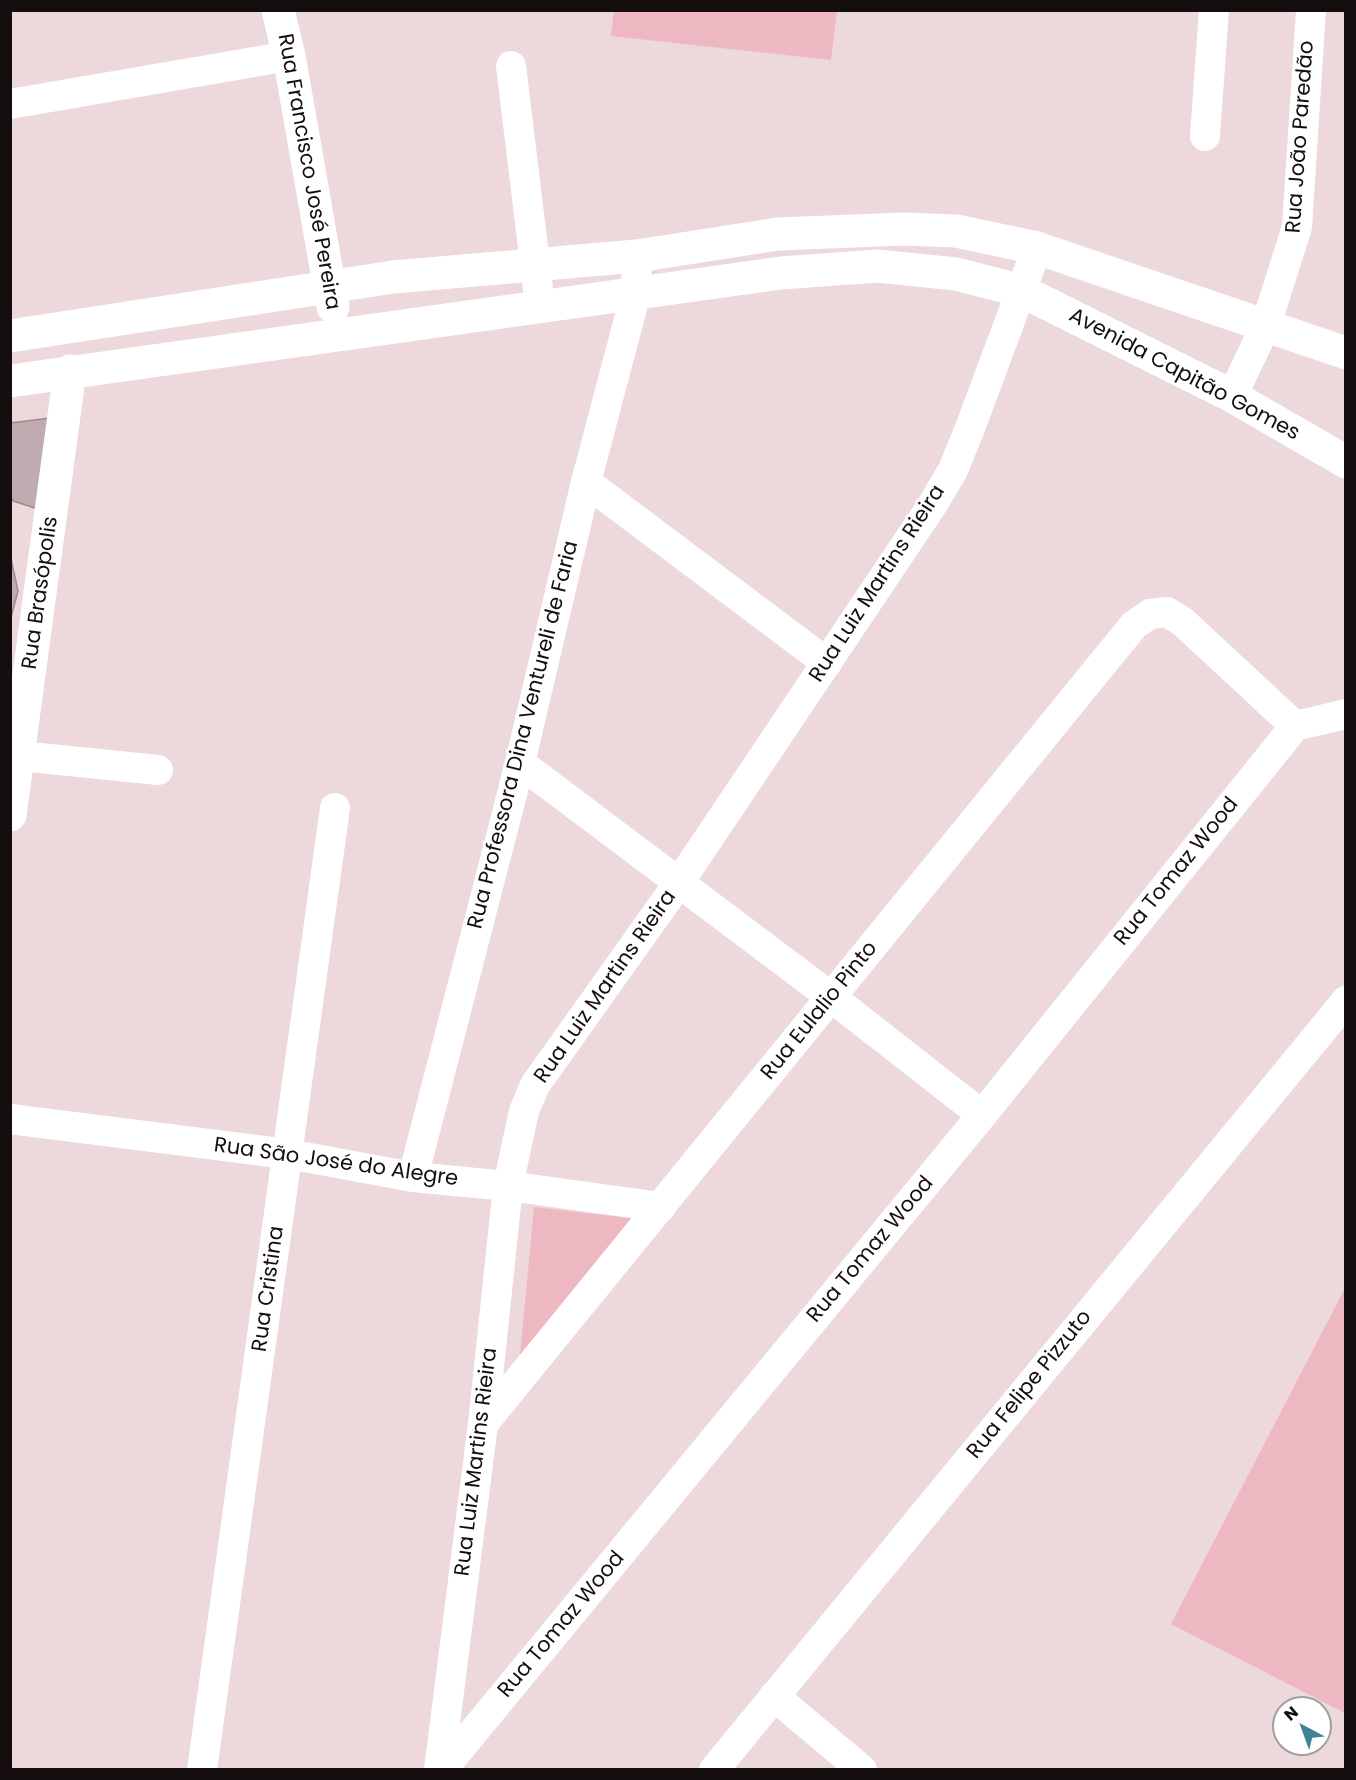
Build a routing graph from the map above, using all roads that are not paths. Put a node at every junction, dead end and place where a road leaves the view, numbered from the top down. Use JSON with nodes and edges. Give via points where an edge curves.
{"nodes":[{"id":1,"x":278,"y":10,"type":"edge"},
{"id":2,"x":1214,"y":10,"type":"edge"},
{"id":3,"x":1311,"y":10,"type":"edge"},
{"id":4,"x":289,"y":56,"type":"junction"},
{"id":5,"x":511,"y":66,"type":"dead end"},
{"id":6,"x":10,"y":104,"type":"edge"},
{"id":7,"x":1204,"y":136,"type":"dead end"},
{"id":8,"x":778,"y":234,"type":"junction"},
{"id":9,"x":1037,"y":248,"type":"junction"},
{"id":10,"x":637,"y":256,"type":"junction"},
{"id":11,"x":535,"y":264,"type":"junction"},
{"id":12,"x":781,"y":273,"type":"junction"},
{"id":13,"x":329,"y":286,"type":"junction"},
{"id":14,"x":1022,"y":291,"type":"junction"},
{"id":15,"x":636,"y":293,"type":"junction"},
{"id":16,"x":540,"y":305,"type":"junction"},
{"id":17,"x":1266,"y":325,"type":"junction"},
{"id":18,"x":338,"y":333,"type":"junction"},
{"id":19,"x":10,"y":336,"type":"edge"},
{"id":20,"x":1346,"y":353,"type":"edge"},
{"id":21,"x":70,"y":371,"type":"junction"},
{"id":22,"x":10,"y":381,"type":"edge"},
{"id":23,"x":1232,"y":396,"type":"junction"},
{"id":24,"x":1346,"y":462,"type":"edge"},
{"id":25,"x":586,"y":482,"type":"junction"},
{"id":26,"x":826,"y":663,"type":"junction"},
{"id":27,"x":1346,"y":714,"type":"edge"},
{"id":28,"x":1295,"y":726,"type":"junction"},
{"id":29,"x":15,"y":755,"type":"edge"},
{"id":30,"x":520,"y":763,"type":"junction"},
{"id":31,"x":158,"y":770,"type":"dead end"},
{"id":32,"x":335,"y":808,"type":"dead end"},
{"id":33,"x":10,"y":815,"type":"edge"},
{"id":34,"x":678,"y":884,"type":"junction"},
{"id":35,"x":831,"y":997,"type":"junction"},
{"id":36,"x":1346,"y":1001,"type":"edge"},
{"id":37,"x":982,"y":1115,"type":"junction"},
{"id":38,"x":10,"y":1119,"type":"edge"},
{"id":39,"x":288,"y":1154,"type":"junction"},
{"id":40,"x":413,"y":1177,"type":"junction"},
{"id":41,"x":508,"y":1186,"type":"junction"},
{"id":42,"x":661,"y":1207,"type":"junction"},
{"id":43,"x":483,"y":1424,"type":"junction"},
{"id":44,"x":774,"y":1696,"type":"junction"},
{"id":45,"x":202,"y":1770,"type":"edge"},
{"id":46,"x":441,"y":1770,"type":"edge"},
{"id":47,"x":714,"y":1770,"type":"edge"},
{"id":48,"x":862,"y":1770,"type":"edge"}],
"edges":[{"from":1,"to":4,"type":"main road","name":"Rua Francisco José Pereira"},
{"from":2,"to":7,"type":"street"},
{"from":3,"to":17,"type":"street","name":"Rua João Paredão","via":[[1297,227]]},
{"from":4,"to":6,"type":"street"},
{"from":4,"to":13,"type":"main road","name":"Rua Francisco José Pereira"},
{"from":5,"to":11,"type":"street"},
{"from":8,"to":9,"type":"main road","via":[[956,231]]},
{"from":8,"to":10,"type":"main road"},
{"from":8,"to":12,"type":"main road"},
{"from":9,"to":14,"type":"street","name":"Rua Luiz Martins Rieira"},
{"from":9,"to":17,"type":"main road"},
{"from":10,"to":11,"type":"main road"},
{"from":10,"to":15,"type":"street","name":"Rua Professora Dina Ventureli de Faria"},
{"from":11,"to":13,"type":"main road"},
{"from":11,"to":16,"type":"street"},
{"from":12,"to":14,"type":"main road","name":"Avenida Capitão Gomes","via":[[877,266],[956,274]]},
{"from":12,"to":15,"type":"main road","name":"Avenida Capitão Gomes"},
{"from":13,"to":18,"type":"main road","name":"Rua Francisco José Pereira"},
{"from":13,"to":19,"type":"main road"},
{"from":14,"to":23,"type":"main road","name":"Avenida Capitão Gomes"},
{"from":14,"to":26,"type":"street","name":"Rua Luiz Martins Rieira","via":[[952,470]]},
{"from":15,"to":16,"type":"main road","name":"Avenida Capitão Gomes"},
{"from":15,"to":25,"type":"street","name":"Rua Professora Dina Ventureli de Faria"},
{"from":16,"to":18,"type":"main road","name":"Avenida Capitão Gomes"},
{"from":17,"to":20,"type":"main road"},
{"from":17,"to":23,"type":"street","name":"Rua João Paredão"},
{"from":18,"to":21,"type":"main road","name":"Avenida Capitão Gomes"},
{"from":21,"to":22,"type":"main road","name":"Avenida Capitão Gomes"},
{"from":21,"to":29,"type":"main road","name":"Rua Brasópolis"},
{"from":23,"to":24,"type":"main road","name":"Avenida Capitão Gomes"},
{"from":25,"to":26,"type":"street"},
{"from":25,"to":30,"type":"street","name":"Rua Professora Dina Ventureli de Faria"},
{"from":26,"to":34,"type":"street","name":"Rua Luiz Martins Rieira"},
{"from":27,"to":28,"type":"street"},
{"from":28,"to":35,"type":"street","name":"Rua Eulalio Pinto","via":[[1183,622],[1167,612],[1150,614],[1134,625]]},
{"from":28,"to":37,"type":"street","name":"Rua Tomaz Wood"},
{"from":29,"to":31,"type":"street"},
{"from":29,"to":33,"type":"main road","name":"Rua Brasópolis"},
{"from":30,"to":34,"type":"street"},
{"from":30,"to":40,"type":"street","name":"Rua Professora Dina Ventureli de Faria"},
{"from":32,"to":39,"type":"street","name":"Rua Cristina"},
{"from":34,"to":35,"type":"street"},
{"from":34,"to":41,"type":"street","name":"Rua Luiz Martins Rieira","via":[[535,1085],[524,1111]]},
{"from":35,"to":37,"type":"street"},
{"from":35,"to":42,"type":"street","name":"Rua Eulalio Pinto"},
{"from":36,"to":44,"type":"street","name":"Rua Felipe Pizzuto"},
{"from":37,"to":46,"type":"street","name":"Rua Tomaz Wood"},
{"from":38,"to":39,"type":"street","name":"Rua São José do Alegre"},
{"from":39,"to":40,"type":"street","name":"Rua São José do Alegre"},
{"from":39,"to":45,"type":"street","name":"Rua Cristina"},
{"from":40,"to":41,"type":"street","name":"Rua São José do Alegre"},
{"from":41,"to":42,"type":"street","name":"Rua São José do Alegre"},
{"from":41,"to":43,"type":"street","name":"Rua Luiz Martins Rieira"},
{"from":42,"to":43,"type":"street","name":"Rua Eulalio Pinto"},
{"from":43,"to":46,"type":"street","name":"Rua Luiz Martins Rieira"},
{"from":44,"to":47,"type":"street","name":"Rua Felipe Pizzuto"},
{"from":44,"to":48,"type":"street"}]}
